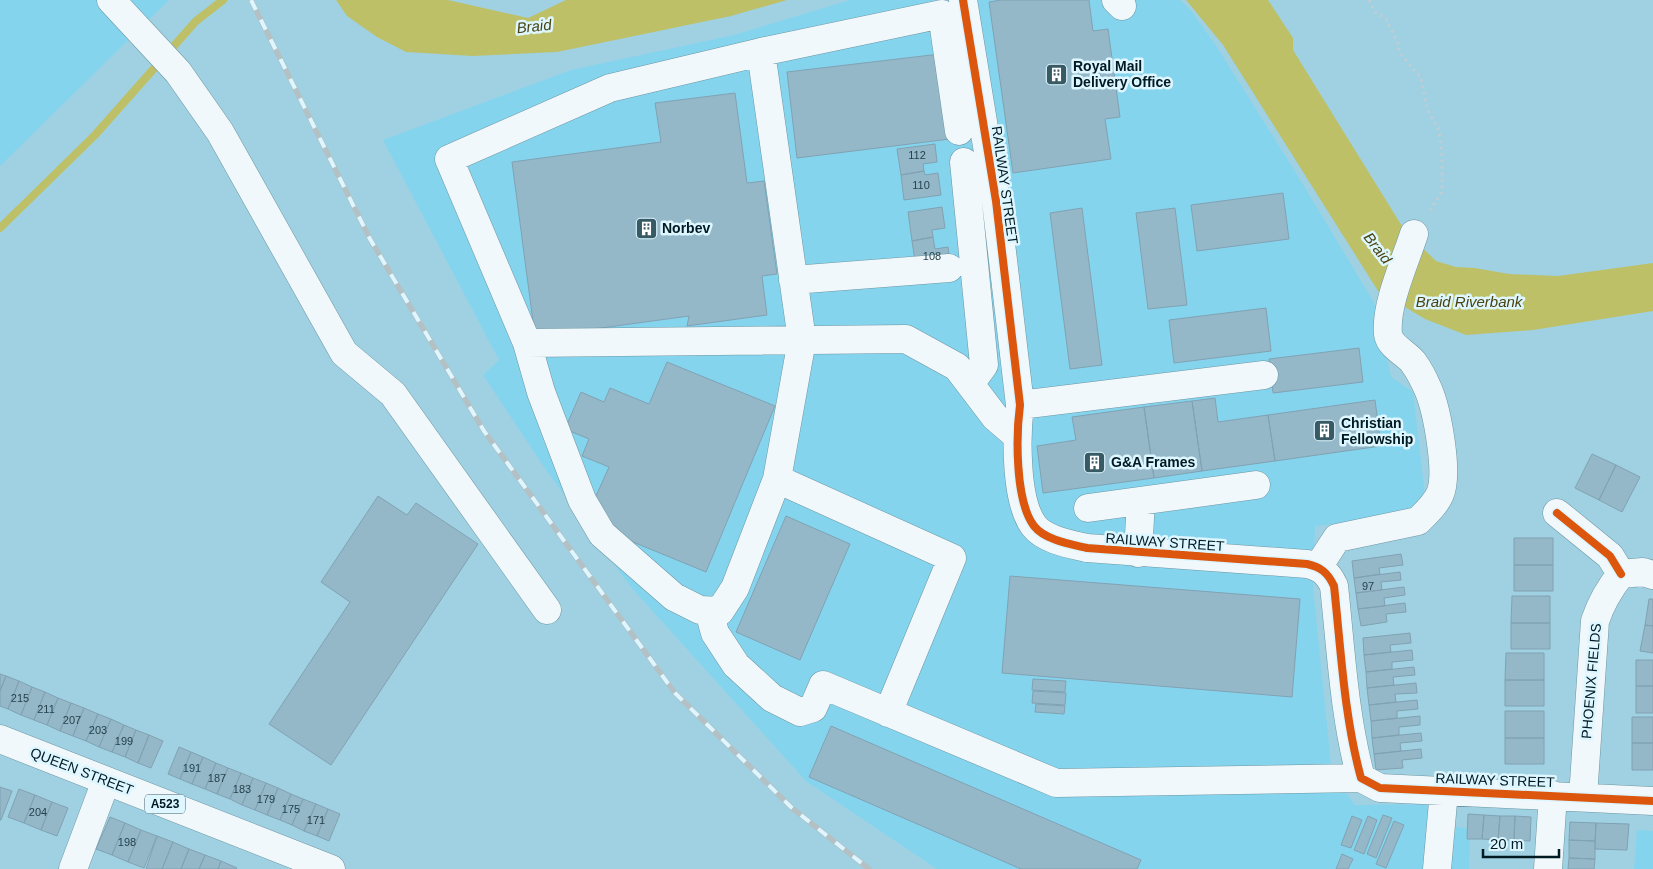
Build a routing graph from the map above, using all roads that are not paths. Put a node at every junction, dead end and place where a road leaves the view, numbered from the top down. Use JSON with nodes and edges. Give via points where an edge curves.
{"nodes":[{"id":1,"x":111,"y":0,"type":"edge"},
{"id":2,"x":963,"y":0,"type":"edge"},
{"id":3,"x":760,"y":52,"type":"junction"},
{"id":4,"x":959,"y":131,"type":"dead end"},
{"id":5,"x":964,"y":162,"type":"dead end"},
{"id":6,"x":1414,"y":234,"type":"road end"},
{"id":7,"x":949,"y":268,"type":"dead end"},
{"id":8,"x":793,"y":280,"type":"junction"},
{"id":9,"x":802,"y":340,"type":"junction"},
{"id":10,"x":527,"y":343,"type":"junction"},
{"id":11,"x":1264,"y":375,"type":"dead end"},
{"id":12,"x":970,"y":384,"type":"junction"},
{"id":13,"x":1020,"y":405,"type":"junction"},
{"id":14,"x":1016,"y":435,"type":"junction"},
{"id":15,"x":777,"y":479,"type":"junction"},
{"id":16,"x":1256,"y":485,"type":"dead end"},
{"id":17,"x":1141,"y":501,"type":"junction"},
{"id":18,"x":1088,"y":508,"type":"dead end"},
{"id":19,"x":1557,"y":513,"type":"dead end"},
{"id":20,"x":1138,"y":553,"type":"junction"},
{"id":21,"x":1318,"y":567,"type":"junction"},
{"id":22,"x":1621,"y":574,"type":"junction"},
{"id":23,"x":1653,"y":575,"type":"edge"},
{"id":24,"x":547,"y":610,"type":"dead end"},
{"id":25,"x":710,"y":611,"type":"junction"},
{"id":26,"x":888,"y":713,"type":"junction"},
{"id":27,"x":0,"y":739,"type":"edge"},
{"id":28,"x":1361,"y":778,"type":"junction"},
{"id":29,"x":106,"y":780,"type":"junction"},
{"id":30,"x":1444,"y":790,"type":"junction"},
{"id":31,"x":1553,"y":795,"type":"junction"},
{"id":32,"x":1583,"y":797,"type":"junction"},
{"id":33,"x":1653,"y":801,"type":"edge"},
{"id":34,"x":73,"y":869,"type":"edge"},
{"id":35,"x":331,"y":869,"type":"edge"},
{"id":36,"x":1437,"y":869,"type":"edge"},
{"id":37,"x":1548,"y":869,"type":"edge"}],
"edges":[{"from":1,"to":24,"type":"street","via":[[178,72],[220,132],[344,353],[392,394]]},
{"from":2,"to":13,"type":"street","name":"RAILWAY STREET","via":[[996,201]]},
{"from":3,"to":4,"type":"street","via":[[942,14]]},
{"from":3,"to":8,"type":"street"},
{"from":3,"to":10,"type":"street","via":[[610,88],[449,159]]},
{"from":5,"to":12,"type":"street","via":[[984,365]]},
{"from":6,"to":21,"type":"street","via":[[1388,318],[1388,336],[1412,361],[1428,389],[1434,409],[1443,476],[1440,494],[1418,522],[1337,538]]},
{"from":7,"to":8,"type":"street"},
{"from":8,"to":9,"type":"street"},
{"from":9,"to":10,"type":"street"},
{"from":9,"to":12,"type":"street","via":[[906,339],[957,367]]},
{"from":9,"to":15,"type":"street"},
{"from":10,"to":25,"type":"street","via":[[540,392],[582,500],[602,534],[674,597],[700,610]]},
{"from":11,"to":13,"type":"street"},
{"from":12,"to":14,"type":"street","via":[[995,417]]},
{"from":13,"to":14,"type":"street","name":"RAILWAY STREET"},
{"from":14,"to":20,"type":"street","name":"RAILWAY STREET","via":[[1024,507],[1035,527],[1056,540],[1087,548]]},
{"from":15,"to":25,"type":"street","via":[[735,588],[720,611]]},
{"from":15,"to":26,"type":"street","via":[[952,558]]},
{"from":16,"to":17,"type":"street"},
{"from":17,"to":18,"type":"street"},
{"from":17,"to":20,"type":"street"},
{"from":19,"to":22,"type":"street","via":[[1610,556]]},
{"from":20,"to":21,"type":"street","name":"RAILWAY STREET"},
{"from":21,"to":28,"type":"street","via":[[1329,575],[1334,586],[1346,704]]},
{"from":22,"to":23,"type":"street","via":[[1643,572]]},
{"from":22,"to":32,"type":"street","name":"PHOENIX FIELDS","via":[[1609,589],[1595,621]]},
{"from":25,"to":26,"type":"street","via":[[715,633],[736,665],[772,698],[800,712],[813,708],[823,685]]},
{"from":26,"to":28,"type":"street","via":[[1056,783]]},
{"from":27,"to":29,"type":"street","name":"QUEEN STREET","number":"A523"},
{"from":28,"to":30,"type":"street","name":"RAILWAY STREET","via":[[1380,788]]},
{"from":29,"to":34,"type":"street"},
{"from":29,"to":35,"type":"street","name":"QUEEN STREET","number":"A523"},
{"from":30,"to":31,"type":"street","name":"RAILWAY STREET"},
{"from":30,"to":36,"type":"street"},
{"from":31,"to":32,"type":"street","name":"RAILWAY STREET"},
{"from":31,"to":37,"type":"street"},
{"from":32,"to":33,"type":"street","name":"RAILWAY STREET"}]}
